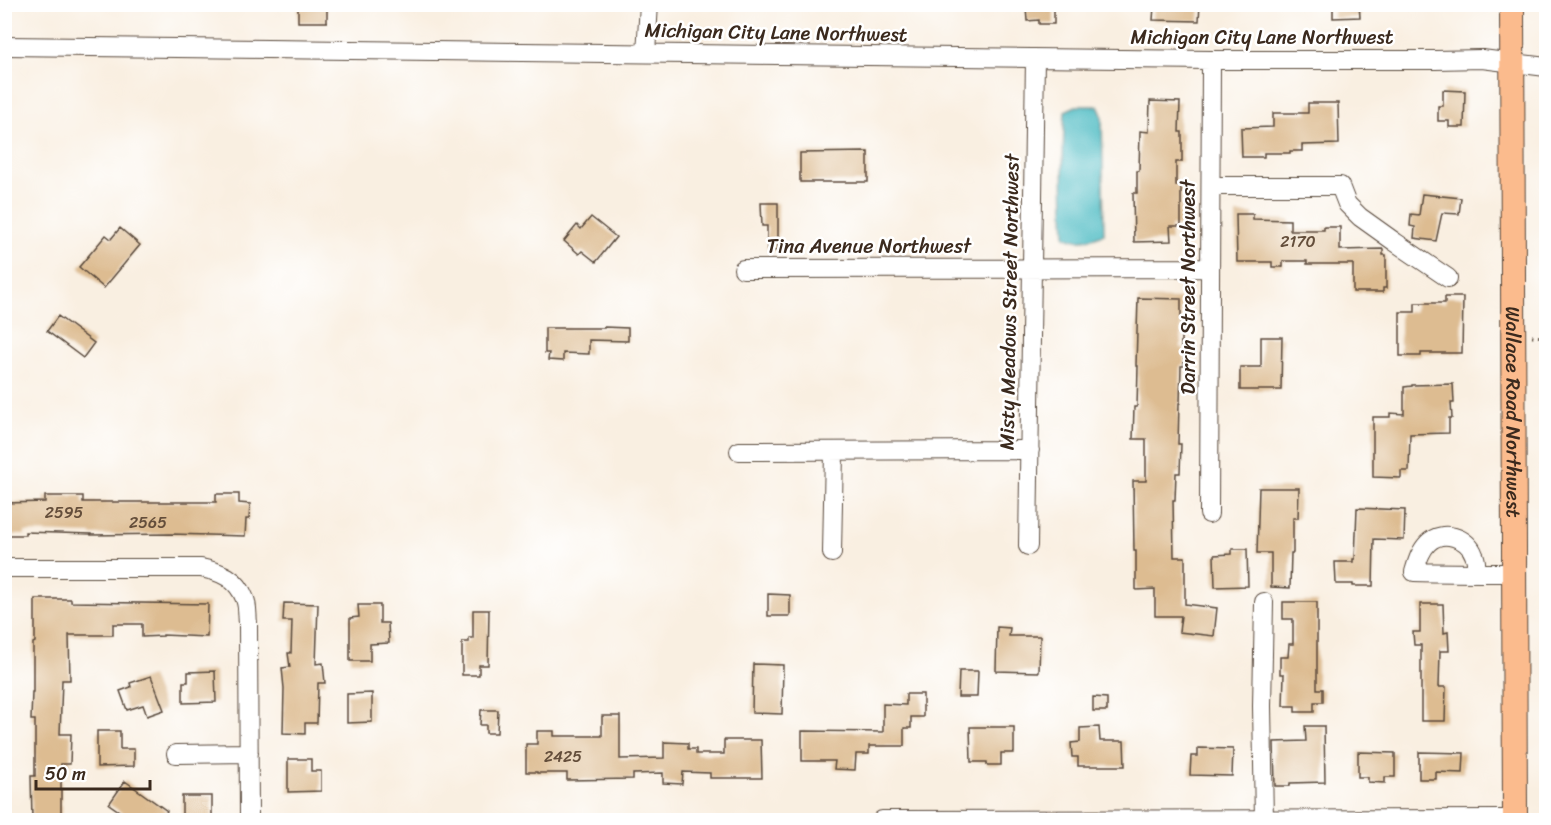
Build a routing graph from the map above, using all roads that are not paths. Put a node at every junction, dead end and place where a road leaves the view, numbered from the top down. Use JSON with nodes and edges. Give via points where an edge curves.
{"nodes":[{"id":1,"x":649,"y":4,"type":"edge"},
{"id":2,"x":1512,"y":4,"type":"edge"},
{"id":3,"x":4,"y":46,"type":"edge"},
{"id":4,"x":646,"y":53,"type":"junction"},
{"id":5,"x":1035,"y":58,"type":"junction"},
{"id":6,"x":1211,"y":60,"type":"junction"},
{"id":7,"x":1512,"y":62,"type":"junction"},
{"id":8,"x":1546,"y":67,"type":"edge"},
{"id":9,"x":1211,"y":186,"type":"junction"},
{"id":10,"x":1032,"y":268,"type":"junction"},
{"id":11,"x":1210,"y":268,"type":"junction"},
{"id":12,"x":744,"y":269,"type":"dead end"},
{"id":13,"x":1448,"y":278,"type":"dead end"},
{"id":14,"x":1030,"y":450,"type":"junction"},
{"id":15,"x":739,"y":451,"type":"dead end"},
{"id":16,"x":834,"y":451,"type":"junction"},
{"id":17,"x":1209,"y":514,"type":"dead end"},
{"id":18,"x":1028,"y":546,"type":"dead end"},
{"id":19,"x":832,"y":553,"type":"dead end"},
{"id":20,"x":4,"y":568,"type":"edge"},
{"id":21,"x":1477,"y":573,"type":"dead end"},
{"id":22,"x":1513,"y":573,"type":"junction"},
{"id":23,"x":1264,"y":602,"type":"dead end"},
{"id":24,"x":249,"y":753,"type":"junction"},
{"id":25,"x":176,"y":754,"type":"dead end"},
{"id":26,"x":249,"y":820,"type":"edge"},
{"id":27,"x":882,"y":820,"type":"edge"},
{"id":28,"x":1264,"y":820,"type":"edge"},
{"id":29,"x":1343,"y":820,"type":"edge"},
{"id":30,"x":1414,"y":820,"type":"edge"},
{"id":31,"x":1515,"y":820,"type":"edge"}],
"edges":[{"from":1,"to":4,"type":"street"},
{"from":2,"to":7,"type":"main road","name":"Wallace Road Northwest"},
{"from":3,"to":4,"type":"street","name":"Michigan City Lane Northwest"},
{"from":4,"to":5,"type":"street","name":"Michigan City Lane Northwest"},
{"from":5,"to":6,"type":"street","name":"Michigan City Lane Northwest"},
{"from":5,"to":10,"type":"street","name":"Misty Meadows Street Northwest"},
{"from":6,"to":7,"type":"street","name":"Michigan City Lane Northwest","via":[[1482,58]]},
{"from":6,"to":9,"type":"street","name":"Darrin Street Northwest"},
{"from":7,"to":8,"type":"street","name":"Michigan City Lane Northwest"},
{"from":7,"to":22,"type":"main road","name":"Wallace Road Northwest"},
{"from":9,"to":11,"type":"street","name":"Darrin Street Northwest"},
{"from":9,"to":13,"type":"street","via":[[1340,186],[1347,204],[1360,217]]},
{"from":10,"to":11,"type":"street","name":"Tina Avenue Northwest"},
{"from":10,"to":12,"type":"street","name":"Tina Avenue Northwest"},
{"from":10,"to":14,"type":"street","name":"Misty Meadows Street Northwest"},
{"from":11,"to":17,"type":"street","name":"Darrin Street Northwest"},
{"from":14,"to":16,"type":"street"},
{"from":14,"to":18,"type":"street","name":"Misty Meadows Street Northwest"},
{"from":15,"to":16,"type":"street"},
{"from":16,"to":19,"type":"street"},
{"from":20,"to":24,"type":"street","via":[[201,568],[219,572],[235,583],[246,600],[248,623]]},
{"from":21,"to":22,"type":"street"},
{"from":22,"to":31,"type":"main road","name":"Wallace Road Northwest"},
{"from":23,"to":28,"type":"street"},
{"from":24,"to":25,"type":"street"},
{"from":24,"to":26,"type":"street"},
{"from":27,"to":28,"type":"street"},
{"from":28,"to":29,"type":"street"},
{"from":29,"to":30,"type":"street"},
{"from":30,"to":31,"type":"street"}]}
